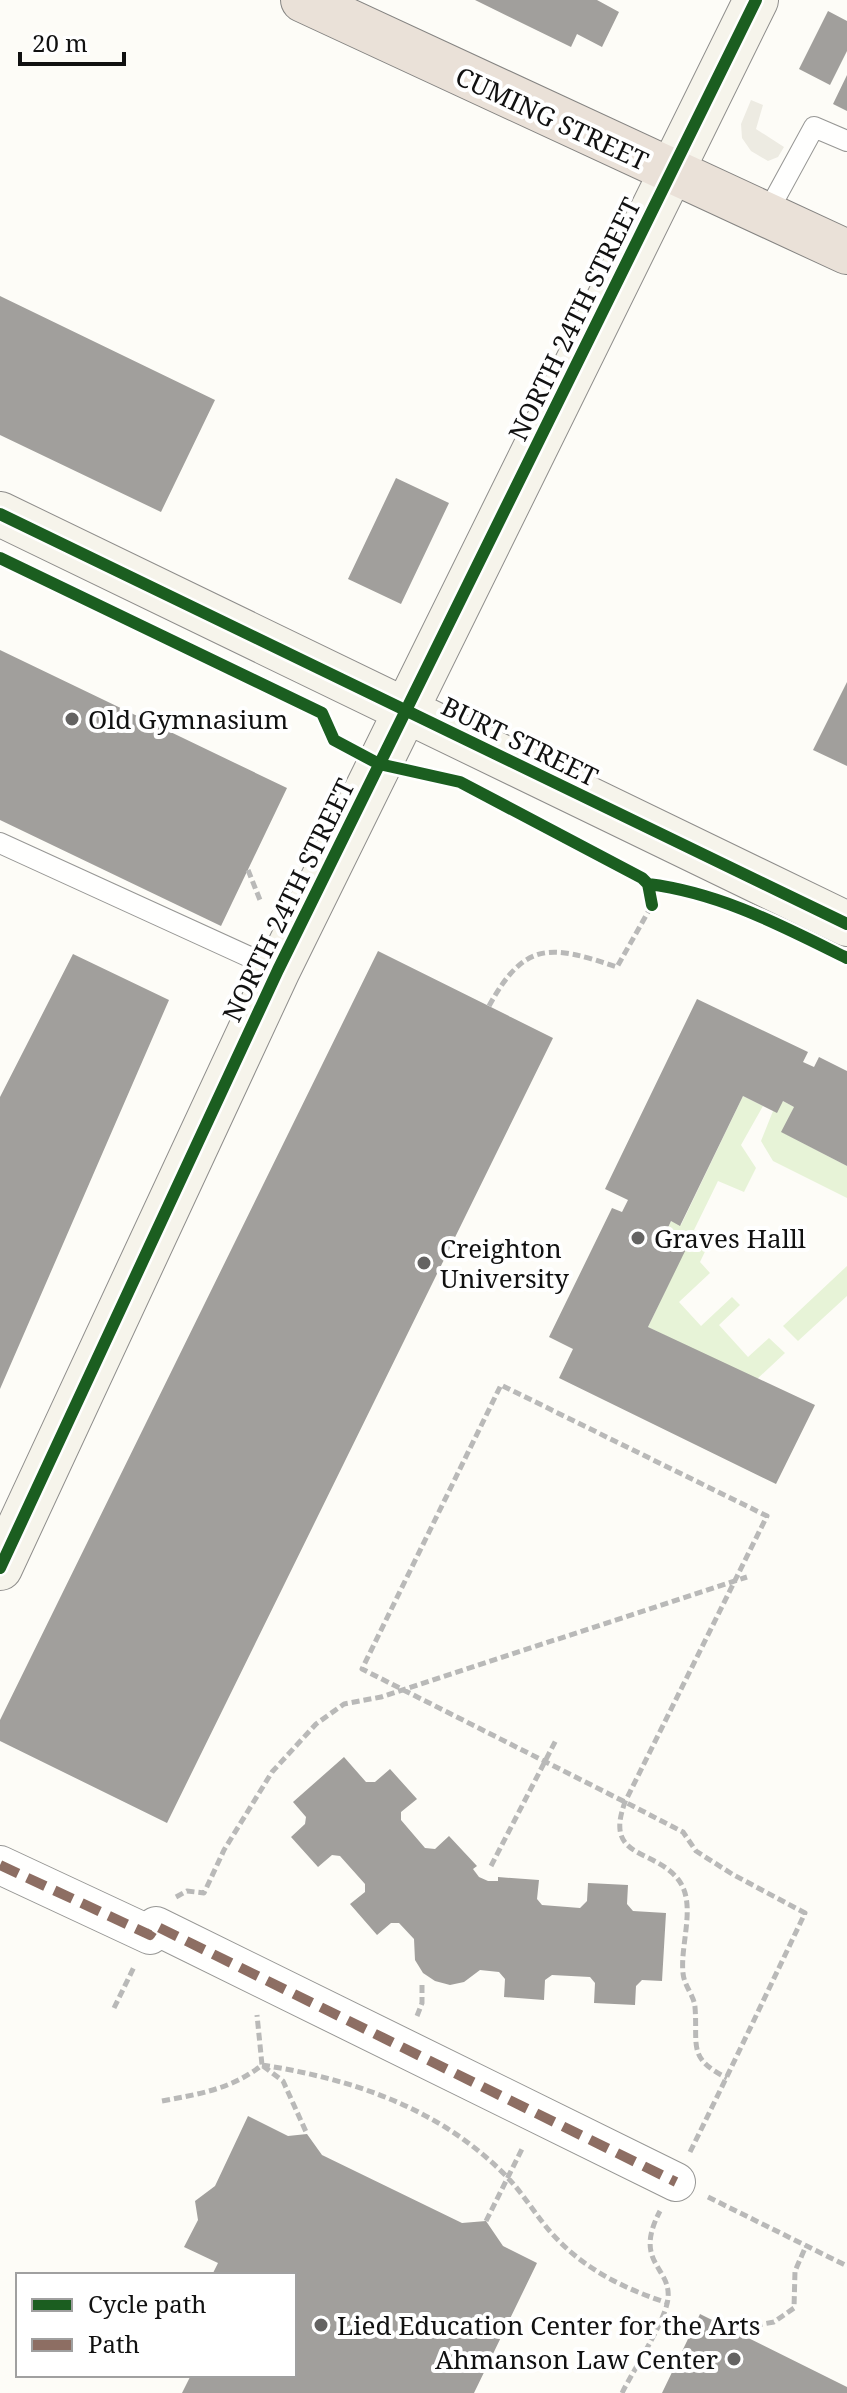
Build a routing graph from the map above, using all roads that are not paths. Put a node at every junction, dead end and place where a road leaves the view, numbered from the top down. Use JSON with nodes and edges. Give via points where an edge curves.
{"nodes":[{"id":1,"x":303,"y":0,"type":"edge"},
{"id":2,"x":756,"y":0,"type":"edge"},
{"id":3,"x":847,"y":141,"type":"edge"},
{"id":4,"x":671,"y":173,"type":"junction"},
{"id":5,"x":766,"y":215,"type":"junction"},
{"id":6,"x":847,"y":252,"type":"edge"},
{"id":7,"x":0,"y":514,"type":"edge"},
{"id":8,"x":406,"y":710,"type":"junction"},
{"id":9,"x":0,"y":843,"type":"edge"},
{"id":10,"x":847,"y":924,"type":"edge"},
{"id":11,"x":278,"y":970,"type":"junction"},
{"id":12,"x":0,"y":1568,"type":"edge"},
{"id":13,"x":0,"y":1865,"type":"edge"},
{"id":14,"x":668,"y":2197,"type":"road end"}],
"edges":[{"from":1,"to":4,"type":"highway","name":"CUMING STREET"},
{"from":2,"to":4,"type":"main road","name":"NORTH 24TH STREET"},
{"from":3,"to":5,"type":"lane","via":[[814,127]]},
{"from":4,"to":5,"type":"highway","name":"CUMING STREET"},
{"from":4,"to":8,"type":"main road","name":"NORTH 24TH STREET"},
{"from":5,"to":6,"type":"highway","name":"CUMING STREET"},
{"from":7,"to":8,"type":"main road","name":"BURT STREET"},
{"from":8,"to":10,"type":"main road","name":"BURT STREET"},
{"from":8,"to":11,"type":"main road","name":"NORTH 24TH STREET"},
{"from":9,"to":11,"type":"lane"},
{"from":11,"to":12,"type":"main road","name":"NORTH 24TH STREET"},
{"from":13,"to":14,"type":"street","via":[[261,1977]]}]}
